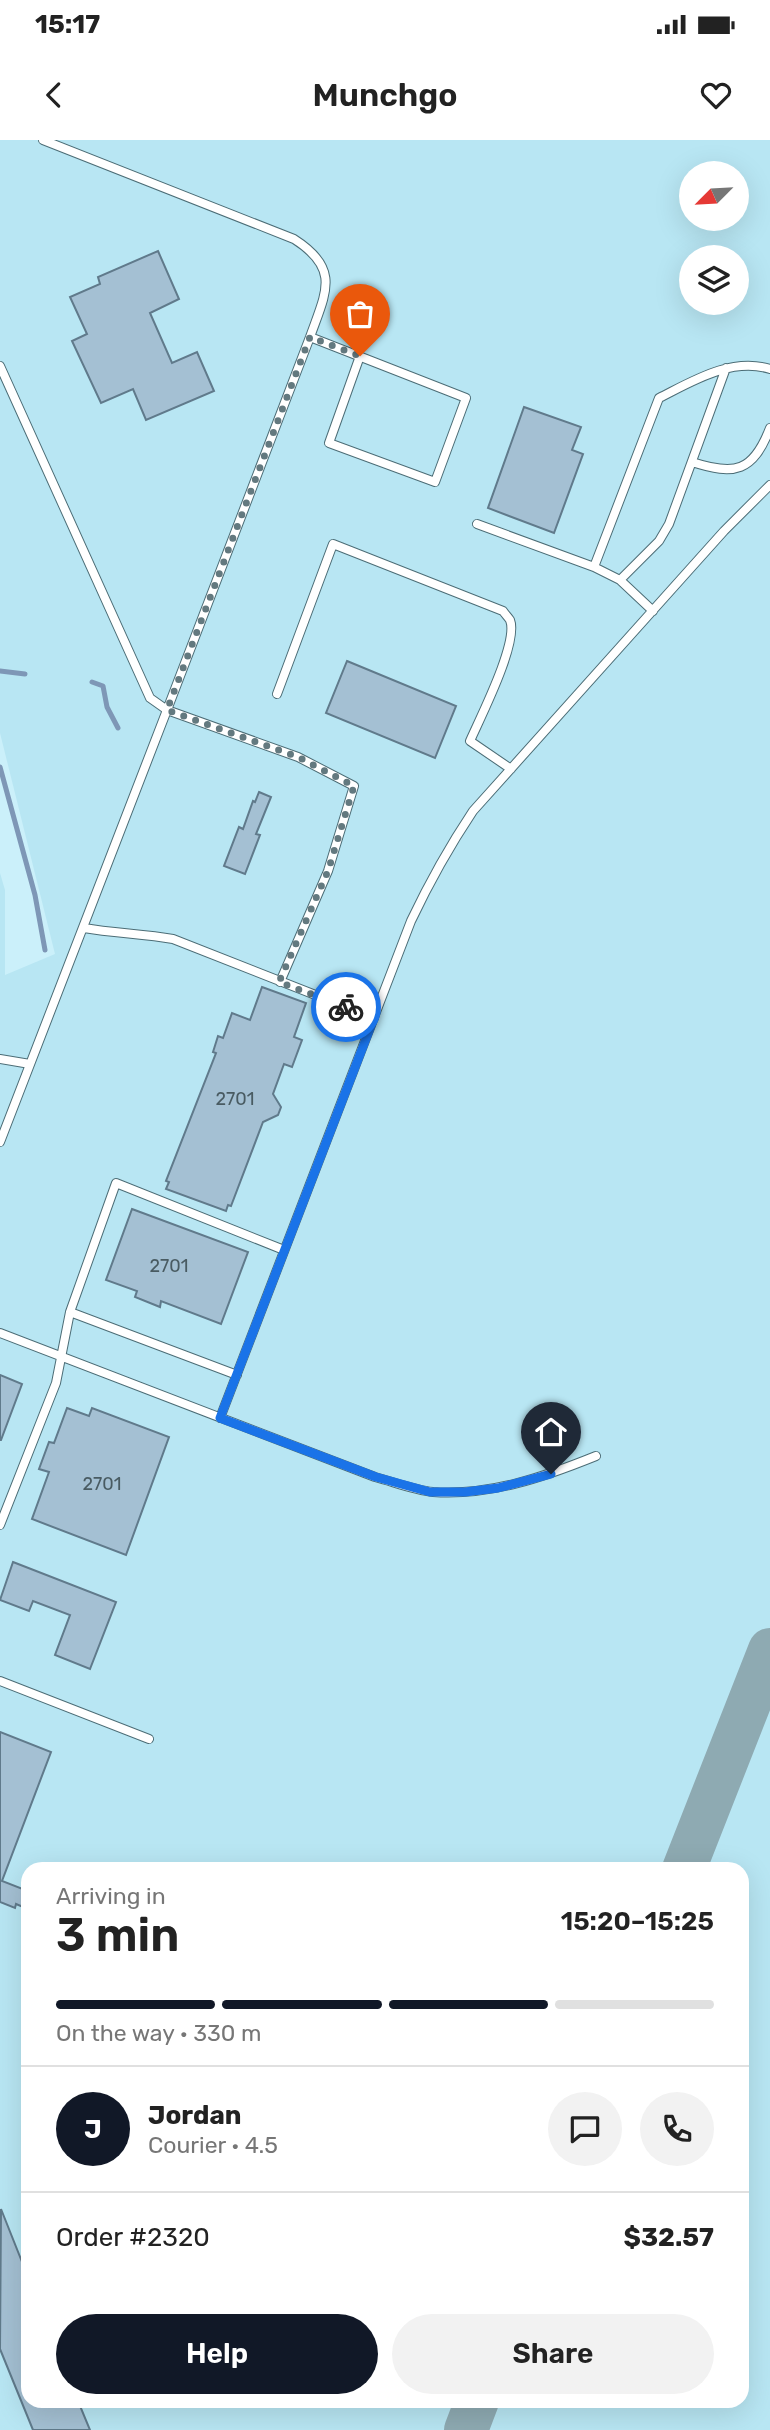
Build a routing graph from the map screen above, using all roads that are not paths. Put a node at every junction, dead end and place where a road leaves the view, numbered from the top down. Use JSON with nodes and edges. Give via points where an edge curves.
{"nodes":[{"id":1,"x":43,"y":140,"type":"edge"},
{"id":2,"x":310,"y":337,"type":"junction"},
{"id":3,"x":360,"y":356,"type":"junction"},
{"id":4,"x":0,"y":366,"type":"edge"},
{"id":5,"x":726,"y":369,"type":"junction"},
{"id":6,"x":770,"y":369,"type":"edge"},
{"id":7,"x":770,"y":428,"type":"edge"},
{"id":8,"x":692,"y":462,"type":"junction"},
{"id":9,"x":770,"y":485,"type":"edge"},
{"id":10,"x":477,"y":523,"type":"dead end"},
{"id":11,"x":594,"y":567,"type":"junction"},
{"id":12,"x":621,"y":580,"type":"junction"},
{"id":13,"x":653,"y":611,"type":"junction"},
{"id":14,"x":277,"y":694,"type":"dead end"},
{"id":15,"x":167,"y":710,"type":"junction"},
{"id":16,"x":511,"y":769,"type":"junction"},
{"id":17,"x":84,"y":928,"type":"junction"},
{"id":18,"x":279,"y":982,"type":"junction"},
{"id":19,"x":374,"y":1018,"type":"junction"},
{"id":20,"x":0,"y":1059,"type":"edge"},
{"id":21,"x":30,"y":1064,"type":"junction"},
{"id":22,"x":0,"y":1142,"type":"edge"},
{"id":23,"x":285,"y":1251,"type":"junction"},
{"id":24,"x":70,"y":1312,"type":"junction"},
{"id":25,"x":0,"y":1333,"type":"edge"},
{"id":26,"x":59,"y":1356,"type":"junction"},
{"id":27,"x":237,"y":1375,"type":"junction"},
{"id":28,"x":220,"y":1418,"type":"junction"},
{"id":29,"x":596,"y":1456,"type":"dead end"},
{"id":30,"x":0,"y":1525,"type":"edge"},
{"id":31,"x":0,"y":1681,"type":"edge"},
{"id":32,"x":149,"y":1739,"type":"dead end"}],
"edges":[{"from":1,"to":2,"type":"lane","via":[[310,249],[327,274]]},
{"from":2,"to":3,"type":"lane"},
{"from":2,"to":15,"type":"lane"},
{"from":3,"to":3,"type":"lane","via":[[466,398],[435,482],[329,443]]},
{"from":4,"to":15,"type":"lane","via":[[150,698]]},
{"from":5,"to":6,"type":"lane","via":[[741,365]]},
{"from":5,"to":8,"type":"lane"},
{"from":5,"to":11,"type":"lane","via":[[659,398]]},
{"from":7,"to":8,"type":"lane","via":[[761,450],[736,469]]},
{"from":8,"to":12,"type":"lane","via":[[659,541]]},
{"from":9,"to":13,"type":"lane"},
{"from":10,"to":11,"type":"lane"},
{"from":11,"to":12,"type":"lane"},
{"from":12,"to":13,"type":"lane"},
{"from":13,"to":16,"type":"lane"},
{"from":14,"to":16,"type":"lane","via":[[333,544],[503,611],[510,621],[511,636],[470,741]]},
{"from":15,"to":17,"type":"lane"},
{"from":15,"to":18,"type":"lane","via":[[298,757],[354,786],[328,871]]},
{"from":16,"to":19,"type":"lane","via":[[473,811],[430,880]]},
{"from":17,"to":18,"type":"lane","via":[[173,939]]},
{"from":17,"to":21,"type":"lane"},
{"from":18,"to":19,"type":"lane"},
{"from":19,"to":23,"type":"lane"},
{"from":20,"to":21,"type":"lane"},
{"from":21,"to":22,"type":"lane"},
{"from":23,"to":24,"type":"lane","via":[[116,1183]]},
{"from":23,"to":27,"type":"lane"},
{"from":24,"to":26,"type":"lane"},
{"from":24,"to":27,"type":"lane"},
{"from":25,"to":26,"type":"lane"},
{"from":26,"to":28,"type":"lane"},
{"from":26,"to":30,"type":"lane","via":[[56,1383]]},
{"from":27,"to":28,"type":"lane"},
{"from":28,"to":29,"type":"lane","via":[[376,1477],[430,1492],[498,1488]]},
{"from":31,"to":32,"type":"lane"}]}
